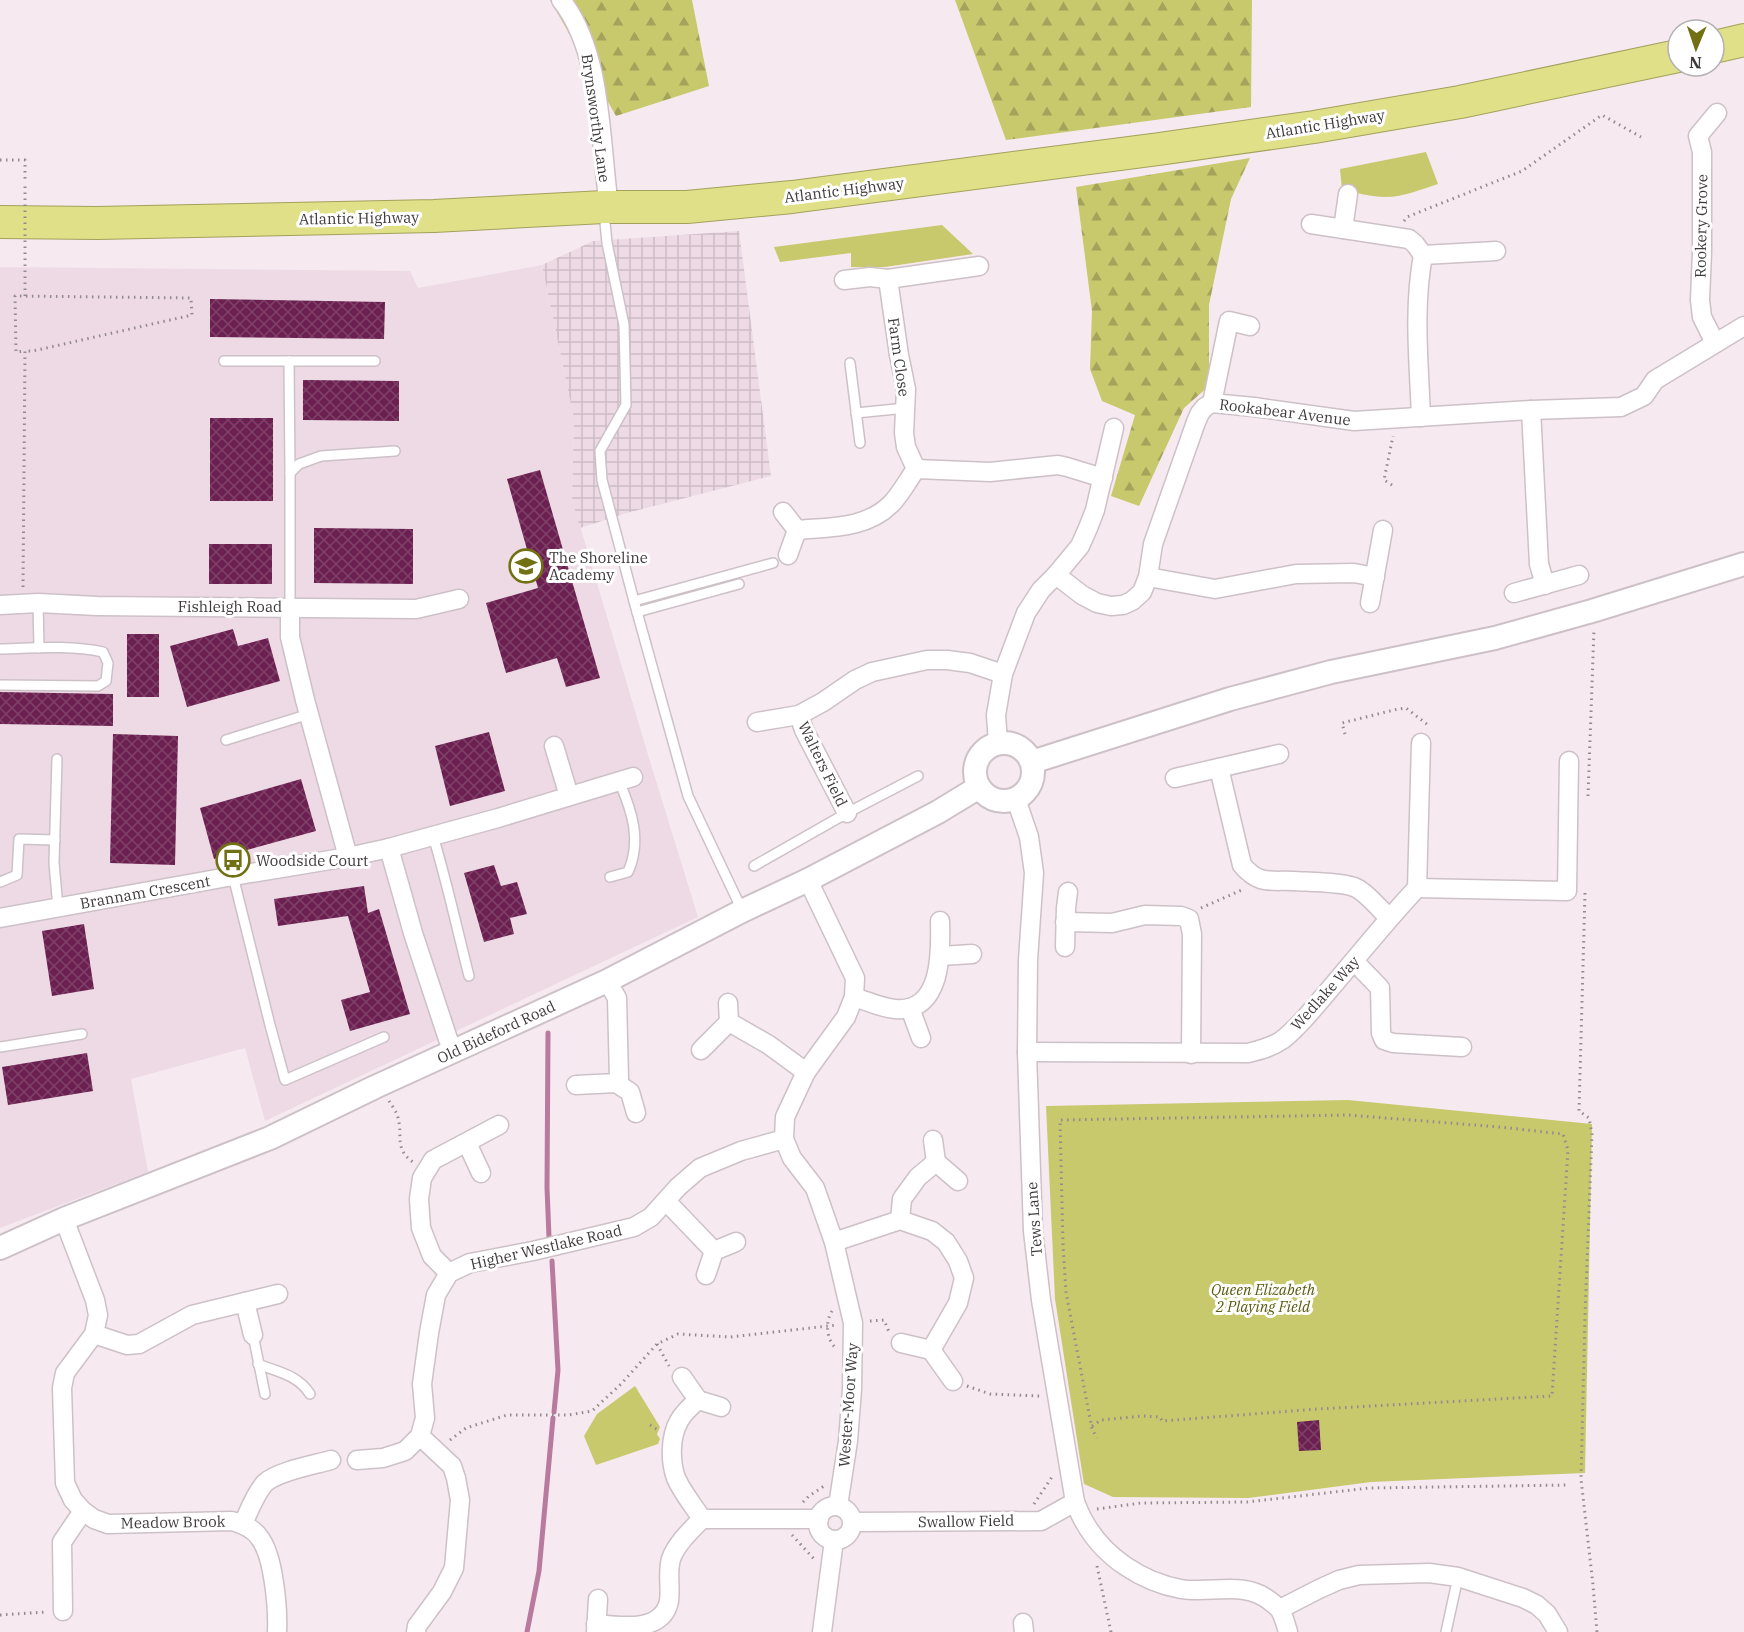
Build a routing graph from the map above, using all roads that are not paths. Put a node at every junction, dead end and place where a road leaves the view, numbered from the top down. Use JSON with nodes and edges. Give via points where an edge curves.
{"nodes":[{"id":1,"x":561,"y":0,"type":"edge"},
{"id":2,"x":1744,"y":40,"type":"edge"},
{"id":3,"x":1726,"y":44,"type":"edge"},
{"id":4,"x":1666,"y":59,"type":"edge"},
{"id":5,"x":1717,"y":113,"type":"dead end"},
{"id":6,"x":1348,"y":194,"type":"dead end"},
{"id":7,"x":604,"y":207,"type":"junction"},
{"id":8,"x":0,"y":222,"type":"edge"},
{"id":9,"x":1311,"y":224,"type":"dead end"},
{"id":10,"x":1343,"y":229,"type":"junction"},
{"id":11,"x":1496,"y":251,"type":"dead end"},
{"id":12,"x":1423,"y":255,"type":"junction"},
{"id":13,"x":979,"y":266,"type":"dead end"},
{"id":14,"x":844,"y":279,"type":"dead end"},
{"id":15,"x":888,"y":279,"type":"junction"},
{"id":16,"x":1250,"y":326,"type":"dead end"},
{"id":17,"x":1744,"y":326,"type":"edge"},
{"id":18,"x":1715,"y":343,"type":"junction"},
{"id":19,"x":224,"y":361,"type":"dead end"},
{"id":20,"x":289,"y":361,"type":"junction"},
{"id":21,"x":375,"y":361,"type":"dead end"},
{"id":22,"x":850,"y":363,"type":"dead end"},
{"id":23,"x":1212,"y":403,"type":"junction"},
{"id":24,"x":906,"y":408,"type":"junction"},
{"id":25,"x":1531,"y":410,"type":"junction"},
{"id":26,"x":856,"y":412,"type":"junction"},
{"id":27,"x":1421,"y":417,"type":"junction"},
{"id":28,"x":1114,"y":428,"type":"dead end"},
{"id":29,"x":860,"y":443,"type":"dead end"},
{"id":30,"x":395,"y":451,"type":"dead end"},
{"id":31,"x":916,"y":469,"type":"junction"},
{"id":32,"x":290,"y":473,"type":"junction"},
{"id":33,"x":1103,"y":478,"type":"junction"},
{"id":34,"x":783,"y":512,"type":"dead end"},
{"id":35,"x":797,"y":530,"type":"junction"},
{"id":36,"x":1383,"y":530,"type":"dead end"},
{"id":37,"x":781,"y":559,"type":"joint"},
{"id":38,"x":1744,"y":564,"type":"edge"},
{"id":39,"x":1056,"y":575,"type":"junction"},
{"id":40,"x":1579,"y":576,"type":"dead end"},
{"id":41,"x":1149,"y":577,"type":"junction"},
{"id":42,"x":1375,"y":577,"type":"junction"},
{"id":43,"x":739,"y":584,"type":"dead end"},
{"id":44,"x":1545,"y":585,"type":"junction"},
{"id":45,"x":1514,"y":593,"type":"dead end"},
{"id":46,"x":459,"y":599,"type":"dead end"},
{"id":47,"x":634,"y":601,"type":"junction"},
{"id":48,"x":31,"y":603,"type":"junction"},
{"id":49,"x":1370,"y":603,"type":"dead end"},
{"id":50,"x":0,"y":605,"type":"edge"},
{"id":51,"x":290,"y":607,"type":"junction"},
{"id":52,"x":637,"y":612,"type":"junction"},
{"id":53,"x":39,"y":648,"type":"junction"},
{"id":54,"x":0,"y":649,"type":"edge"},
{"id":55,"x":1003,"y":674,"type":"junction"},
{"id":56,"x":0,"y":685,"type":"edge"},
{"id":57,"x":309,"y":714,"type":"junction"},
{"id":58,"x":799,"y":715,"type":"junction"},
{"id":59,"x":756,"y":722,"type":"dead end"},
{"id":60,"x":226,"y":740,"type":"dead end"},
{"id":61,"x":998,"y":743,"type":"junction"},
{"id":62,"x":1421,"y":743,"type":"dead end"},
{"id":63,"x":554,"y":746,"type":"dead end"},
{"id":64,"x":1279,"y":754,"type":"dead end"},
{"id":65,"x":57,"y":759,"type":"dead end"},
{"id":66,"x":1569,"y":761,"type":"dead end"},
{"id":67,"x":1032,"y":762,"type":"junction"},
{"id":68,"x":1219,"y":768,"type":"junction"},
{"id":69,"x":918,"y":776,"type":"dead end"},
{"id":70,"x":1175,"y":778,"type":"dead end"},
{"id":71,"x":626,"y":779,"type":"joint"},
{"id":72,"x":979,"y":787,"type":"junction"},
{"id":73,"x":569,"y":796,"type":"junction"},
{"id":74,"x":1016,"y":799,"type":"junction"},
{"id":75,"x":848,"y":813,"type":"junction"},
{"id":76,"x":433,"y":836,"type":"junction"},
{"id":77,"x":55,"y":840,"type":"junction"},
{"id":78,"x":389,"y":848,"type":"junction"},
{"id":79,"x":348,"y":857,"type":"junction"},
{"id":80,"x":754,"y":866,"type":"dead end"},
{"id":81,"x":233,"y":876,"type":"junction"},
{"id":82,"x":610,"y":877,"type":"dead end"},
{"id":83,"x":808,"y":880,"type":"junction"},
{"id":84,"x":0,"y":882,"type":"edge"},
{"id":85,"x":1417,"y":888,"type":"junction"},
{"id":86,"x":1068,"y":892,"type":"dead end"},
{"id":87,"x":58,"y":908,"type":"junction"},
{"id":88,"x":742,"y":911,"type":"junction"},
{"id":89,"x":0,"y":918,"type":"edge"},
{"id":90,"x":1389,"y":918,"type":"junction"},
{"id":91,"x":940,"y":921,"type":"dead end"},
{"id":92,"x":1065,"y":922,"type":"junction"},
{"id":93,"x":1065,"y":947,"type":"dead end"},
{"id":94,"x":972,"y":954,"type":"dead end"},
{"id":95,"x":941,"y":956,"type":"junction"},
{"id":96,"x":1354,"y":962,"type":"junction"},
{"id":97,"x":469,"y":976,"type":"dead end"},
{"id":98,"x":607,"y":981,"type":"junction"},
{"id":99,"x":854,"y":997,"type":"junction"},
{"id":100,"x":728,"y":1003,"type":"dead end"},
{"id":101,"x":910,"y":1008,"type":"junction"},
{"id":102,"x":729,"y":1022,"type":"junction"},
{"id":103,"x":82,"y":1034,"type":"dead end"},
{"id":104,"x":384,"y":1037,"type":"dead end"},
{"id":105,"x":921,"y":1038,"type":"dead end"},
{"id":106,"x":0,"y":1047,"type":"edge"},
{"id":107,"x":1462,"y":1047,"type":"dead end"},
{"id":108,"x":701,"y":1050,"type":"dead end"},
{"id":109,"x":453,"y":1051,"type":"junction"},
{"id":110,"x":1027,"y":1052,"type":"junction"},
{"id":111,"x":1191,"y":1054,"type":"junction"},
{"id":112,"x":806,"y":1072,"type":"junction"},
{"id":113,"x":616,"y":1083,"type":"junction"},
{"id":114,"x":576,"y":1085,"type":"dead end"},
{"id":115,"x":636,"y":1113,"type":"dead end"},
{"id":116,"x":499,"y":1125,"type":"dead end"},
{"id":117,"x":784,"y":1139,"type":"junction"},
{"id":118,"x":933,"y":1140,"type":"dead end"},
{"id":119,"x":467,"y":1143,"type":"junction"},
{"id":120,"x":936,"y":1162,"type":"junction"},
{"id":121,"x":481,"y":1173,"type":"dead end"},
{"id":122,"x":958,"y":1181,"type":"dead end"},
{"id":123,"x":666,"y":1201,"type":"junction"},
{"id":124,"x":64,"y":1219,"type":"junction"},
{"id":125,"x":900,"y":1220,"type":"junction"},
{"id":126,"x":736,"y":1242,"type":"dead end"},
{"id":127,"x":834,"y":1242,"type":"junction"},
{"id":128,"x":0,"y":1248,"type":"edge"},
{"id":129,"x":714,"y":1251,"type":"junction"},
{"id":130,"x":449,"y":1273,"type":"junction"},
{"id":131,"x":706,"y":1275,"type":"dead end"},
{"id":132,"x":278,"y":1294,"type":"dead end"},
{"id":133,"x":245,"y":1302,"type":"junction"},
{"id":134,"x":94,"y":1334,"type":"junction"},
{"id":135,"x":253,"y":1335,"type":"joint"},
{"id":136,"x":901,"y":1343,"type":"dead end"},
{"id":137,"x":931,"y":1350,"type":"junction"},
{"id":138,"x":258,"y":1364,"type":"junction"},
{"id":139,"x":682,"y":1377,"type":"road end"},
{"id":140,"x":953,"y":1381,"type":"road end"},
{"id":141,"x":265,"y":1394,"type":"dead end"},
{"id":142,"x":310,"y":1394,"type":"dead end"},
{"id":143,"x":698,"y":1400,"type":"junction"},
{"id":144,"x":722,"y":1407,"type":"dead end"},
{"id":145,"x":420,"y":1436,"type":"junction"},
{"id":146,"x":331,"y":1460,"type":"dead end"},
{"id":147,"x":357,"y":1460,"type":"dead end"},
{"id":148,"x":838,"y":1506,"type":"junction"},
{"id":149,"x":1078,"y":1508,"type":"junction"},
{"id":150,"x":83,"y":1511,"type":"junction"},
{"id":151,"x":702,"y":1519,"type":"junction"},
{"id":152,"x":819,"y":1519,"type":"junction"},
{"id":153,"x":853,"y":1522,"type":"junction"},
{"id":154,"x":243,"y":1524,"type":"junction"},
{"id":155,"x":834,"y":1540,"type":"junction"},
{"id":156,"x":1458,"y":1577,"type":"junction"},
{"id":157,"x":597,"y":1599,"type":"dead end"},
{"id":158,"x":1280,"y":1609,"type":"junction"},
{"id":159,"x":63,"y":1611,"type":"road end"},
{"id":160,"x":596,"y":1628,"type":"edge"},
{"id":161,"x":277,"y":1632,"type":"edge"},
{"id":162,"x":416,"y":1632,"type":"edge"},
{"id":163,"x":822,"y":1632,"type":"edge"},
{"id":164,"x":1288,"y":1632,"type":"edge"},
{"id":165,"x":1446,"y":1632,"type":"edge"},
{"id":166,"x":1558,"y":1632,"type":"edge"}],
"edges":[{"from":1,"to":7,"type":"street","name":"Brynsworthy Lane","via":[[580,31],[591,63],[607,190]]},
{"from":2,"to":3,"type":"highway"},
{"from":4,"to":7,"type":"highway","name":"Atlantic Highway","via":[[1460,102],[1170,148],[792,197],[687,207]]},
{"from":5,"to":18,"type":"street","name":"Rookery Grove","via":[[1698,136],[1702,152],[1700,300],[1702,317]]},
{"from":6,"to":10,"type":"street"},
{"from":7,"to":8,"type":"highway","name":"Atlantic Highway","via":[[434,216]]},
{"from":7,"to":47,"type":"lane","via":[[607,243],[624,325],[626,405],[600,451],[602,480]]},
{"from":9,"to":10,"type":"street"},
{"from":10,"to":12,"type":"street","via":[[1409,239]]},
{"from":11,"to":12,"type":"street"},
{"from":12,"to":27,"type":"street","via":[[1417,309]]},
{"from":13,"to":15,"type":"street"},
{"from":14,"to":15,"type":"street"},
{"from":15,"to":24,"type":"street","name":"Farm Close"},
{"from":16,"to":23,"type":"street","via":[[1229,321]]},
{"from":17,"to":18,"type":"street","name":"Rookabear Avenue"},
{"from":18,"to":25,"type":"street","name":"Rookabear Avenue","via":[[1655,380],[1644,396],[1621,406]]},
{"from":19,"to":20,"type":"lane"},
{"from":20,"to":21,"type":"lane"},
{"from":20,"to":32,"type":"lane"},
{"from":22,"to":26,"type":"lane"},
{"from":23,"to":27,"type":"street","name":"Rookabear Avenue","via":[[1354,421]]},
{"from":23,"to":41,"type":"street","name":"Rookabear Avenue","via":[[1196,422],[1153,544]]},
{"from":24,"to":26,"type":"lane"},
{"from":24,"to":31,"type":"street","name":"Farm Close","via":[[906,447]]},
{"from":25,"to":27,"type":"street","name":"Rookabear Avenue"},
{"from":25,"to":44,"type":"street","via":[[1539,564]]},
{"from":26,"to":29,"type":"lane"},
{"from":28,"to":33,"type":"street"},
{"from":30,"to":32,"type":"lane","via":[[321,456],[299,464]]},
{"from":31,"to":33,"type":"street","via":[[990,472],[1058,465]]},
{"from":31,"to":35,"type":"street","via":[[892,503],[868,520],[851,526]]},
{"from":32,"to":51,"type":"lane"},
{"from":33,"to":39,"type":"street","via":[[1080,546]]},
{"from":34,"to":35,"type":"street"},
{"from":35,"to":37,"type":"street"},
{"from":36,"to":42,"type":"street"},
{"from":37,"to":47,"type":"lane"},
{"from":38,"to":67,"type":"street","via":[[1495,638],[1331,672],[1230,699]]},
{"from":39,"to":41,"type":"street","name":"Rookabear Avenue","via":[[1082,595],[1110,606],[1132,601]]},
{"from":39,"to":55,"type":"street","via":[[1026,613]]},
{"from":40,"to":44,"type":"street"},
{"from":41,"to":42,"type":"street","via":[[1215,589],[1296,574],[1354,573]]},
{"from":42,"to":49,"type":"street"},
{"from":43,"to":52,"type":"lane"},
{"from":44,"to":45,"type":"street"},
{"from":46,"to":51,"type":"street","name":"Fishleigh Road","via":[[416,609]]},
{"from":47,"to":52,"type":"lane"},
{"from":48,"to":50,"type":"street","name":"Fishleigh Road"},
{"from":48,"to":51,"type":"street","name":"Fishleigh Road"},
{"from":48,"to":53,"type":"lane"},
{"from":51,"to":57,"type":"street","via":[[290,637]]},
{"from":52,"to":88,"type":"lane","via":[[688,796]]},
{"from":53,"to":54,"type":"lane"},
{"from":53,"to":56,"type":"lane","via":[[104,652],[108,663],[106,681],[98,686]]},
{"from":55,"to":58,"type":"street","name":"Walters Field","via":[[970,663],[927,660],[872,672]]},
{"from":55,"to":61,"type":"street","via":[[996,715]]},
{"from":57,"to":60,"type":"lane"},
{"from":57,"to":79,"type":"street"},
{"from":58,"to":59,"type":"street","name":"Walters Field"},
{"from":58,"to":75,"type":"street","name":"Walters Field"},
{"from":61,"to":67,"type":"street","via":[[1020,747]]},
{"from":61,"to":72,"type":"street","via":[[980,755],[975,777]]},
{"from":62,"to":85,"type":"street"},
{"from":63,"to":73,"type":"street"},
{"from":64,"to":68,"type":"street"},
{"from":65,"to":77,"type":"lane"},
{"from":66,"to":85,"type":"street","via":[[1568,891]]},
{"from":67,"to":74,"type":"street","via":[[1030,786]]},
{"from":68,"to":70,"type":"street"},
{"from":68,"to":90,"type":"street","via":[[1242,865],[1250,874],[1269,882],[1357,888]]},
{"from":69,"to":75,"type":"lane"},
{"from":71,"to":73,"type":"street","name":"Brannam Crescent"},
{"from":71,"to":82,"type":"lane","via":[[636,833],[632,862],[628,872]]},
{"from":72,"to":74,"type":"street","via":[[994,799]]},
{"from":72,"to":83,"type":"street","name":"Old Bideford Road"},
{"from":73,"to":76,"type":"street","name":"Brannam Crescent"},
{"from":74,"to":110,"type":"street","name":"Tews Lane","via":[[1029,837],[1034,873]]},
{"from":75,"to":80,"type":"lane"},
{"from":76,"to":78,"type":"street","name":"Brannam Crescent"},
{"from":76,"to":97,"type":"lane"},
{"from":77,"to":84,"type":"lane","via":[[19,838],[17,875]]},
{"from":77,"to":87,"type":"lane"},
{"from":78,"to":79,"type":"street","name":"Brannam Crescent"},
{"from":78,"to":109,"type":"street"},
{"from":79,"to":81,"type":"street","name":"Brannam Crescent"},
{"from":81,"to":87,"type":"street","name":"Brannam Crescent"},
{"from":81,"to":104,"type":"lane","via":[[285,1080]]},
{"from":83,"to":88,"type":"street","name":"Old Bideford Road"},
{"from":83,"to":99,"type":"street","via":[[855,978]]},
{"from":85,"to":90,"type":"street","name":"Wedlake Way"},
{"from":86,"to":92,"type":"street"},
{"from":87,"to":89,"type":"street","name":"Brannam Crescent"},
{"from":88,"to":98,"type":"street","name":"Old Bideford Road"},
{"from":90,"to":96,"type":"street","name":"Wedlake Way"},
{"from":91,"to":95,"type":"street"},
{"from":92,"to":93,"type":"street"},
{"from":92,"to":111,"type":"street","via":[[1112,923],[1145,915],[1188,919],[1192,934]]},
{"from":94,"to":95,"type":"street"},
{"from":95,"to":101,"type":"street","via":[[928,996]]},
{"from":96,"to":107,"type":"street","via":[[1380,988],[1384,1040]]},
{"from":96,"to":111,"type":"street","name":"Wedlake Way","via":[[1281,1041],[1248,1053]]},
{"from":98,"to":109,"type":"street","name":"Old Bideford Road"},
{"from":98,"to":113,"type":"street","via":[[617,998]]},
{"from":99,"to":101,"type":"street","via":[[894,1009]]},
{"from":99,"to":112,"type":"street","via":[[846,1017]]},
{"from":100,"to":102,"type":"street"},
{"from":101,"to":105,"type":"street"},
{"from":102,"to":108,"type":"street"},
{"from":102,"to":112,"type":"street"},
{"from":103,"to":106,"type":"lane"},
{"from":109,"to":124,"type":"street","name":"Old Bideford Road","via":[[270,1138]]},
{"from":110,"to":111,"type":"street","name":"Wedlake Way"},
{"from":110,"to":149,"type":"street","name":"Tews Lane","via":[[1033,1231],[1066,1456]]},
{"from":112,"to":117,"type":"street","via":[[785,1117]]},
{"from":113,"to":114,"type":"street"},
{"from":113,"to":115,"type":"street","via":[[630,1092]]},
{"from":116,"to":119,"type":"street"},
{"from":117,"to":123,"type":"street","name":"Higher Westlake Road","via":[[700,1168]]},
{"from":117,"to":127,"type":"street","name":"Wester-Moor Way","via":[[792,1158],[815,1188]]},
{"from":118,"to":120,"type":"street"},
{"from":119,"to":121,"type":"street"},
{"from":119,"to":130,"type":"street","via":[[433,1160],[422,1178],[419,1199],[421,1228],[432,1256]]},
{"from":120,"to":122,"type":"street"},
{"from":120,"to":125,"type":"street","via":[[918,1177],[902,1199]]},
{"from":123,"to":129,"type":"street"},
{"from":123,"to":130,"type":"street","name":"Higher Westlake Road","via":[[634,1227],[470,1263]]},
{"from":124,"to":128,"type":"street","name":"Old Bideford Road"},
{"from":124,"to":134,"type":"street","via":[[95,1300],[98,1315]]},
{"from":125,"to":127,"type":"street"},
{"from":125,"to":137,"type":"street","via":[[932,1231],[946,1242],[964,1278],[958,1303]]},
{"from":126,"to":129,"type":"street"},
{"from":127,"to":148,"type":"street","name":"Wester-Moor Way","via":[[853,1323],[848,1441]]},
{"from":129,"to":131,"type":"street"},
{"from":130,"to":145,"type":"street","via":[[436,1295],[429,1333],[422,1384],[425,1418]]},
{"from":132,"to":133,"type":"street"},
{"from":133,"to":134,"type":"street","via":[[192,1315],[139,1344],[127,1345]]},
{"from":133,"to":135,"type":"street"},
{"from":134,"to":150,"type":"street","via":[[65,1373],[62,1388],[65,1483]]},
{"from":135,"to":138,"type":"lane"},
{"from":136,"to":137,"type":"street"},
{"from":137,"to":140,"type":"street"},
{"from":138,"to":141,"type":"lane"},
{"from":138,"to":142,"type":"lane","via":[[290,1376]]},
{"from":139,"to":143,"type":"street"},
{"from":143,"to":144,"type":"street"},
{"from":143,"to":151,"type":"street","via":[[678,1422],[673,1456],[676,1476]]},
{"from":145,"to":147,"type":"street","via":[[405,1451]]},
{"from":145,"to":162,"type":"street","via":[[452,1466],[460,1500],[454,1568]]},
{"from":146,"to":154,"type":"street","name":"Meadow Brook","via":[[266,1482]]},
{"from":148,"to":152,"type":"street","via":[[827,1508]]},
{"from":148,"to":153,"type":"street","via":[[850,1514]]},
{"from":149,"to":153,"type":"street","name":"Swallow Field","via":[[1041,1521]]},
{"from":149,"to":158,"type":"street","name":"Tews Lane","via":[[1094,1537],[1124,1565],[1181,1589],[1251,1590]]},
{"from":150,"to":154,"type":"street","name":"Meadow Brook","via":[[108,1524]]},
{"from":150,"to":159,"type":"street","via":[[62,1542]]},
{"from":151,"to":152,"type":"street"},
{"from":151,"to":160,"type":"street","via":[[671,1559],[669,1602],[663,1617],[651,1628]]},
{"from":152,"to":155,"type":"street","via":[[823,1535]]},
{"from":153,"to":155,"type":"street","via":[[847,1536]]},
{"from":154,"to":161,"type":"street","name":"Meadow Brook","via":[[258,1534],[265,1545]]},
{"from":155,"to":163,"type":"street"},
{"from":156,"to":158,"type":"street","via":[[1429,1573],[1359,1575],[1339,1580]]},
{"from":156,"to":165,"type":"lane"},
{"from":156,"to":166,"type":"street","via":[[1537,1605]]},
{"from":157,"to":160,"type":"street"},
{"from":158,"to":164,"type":"street"}]}
